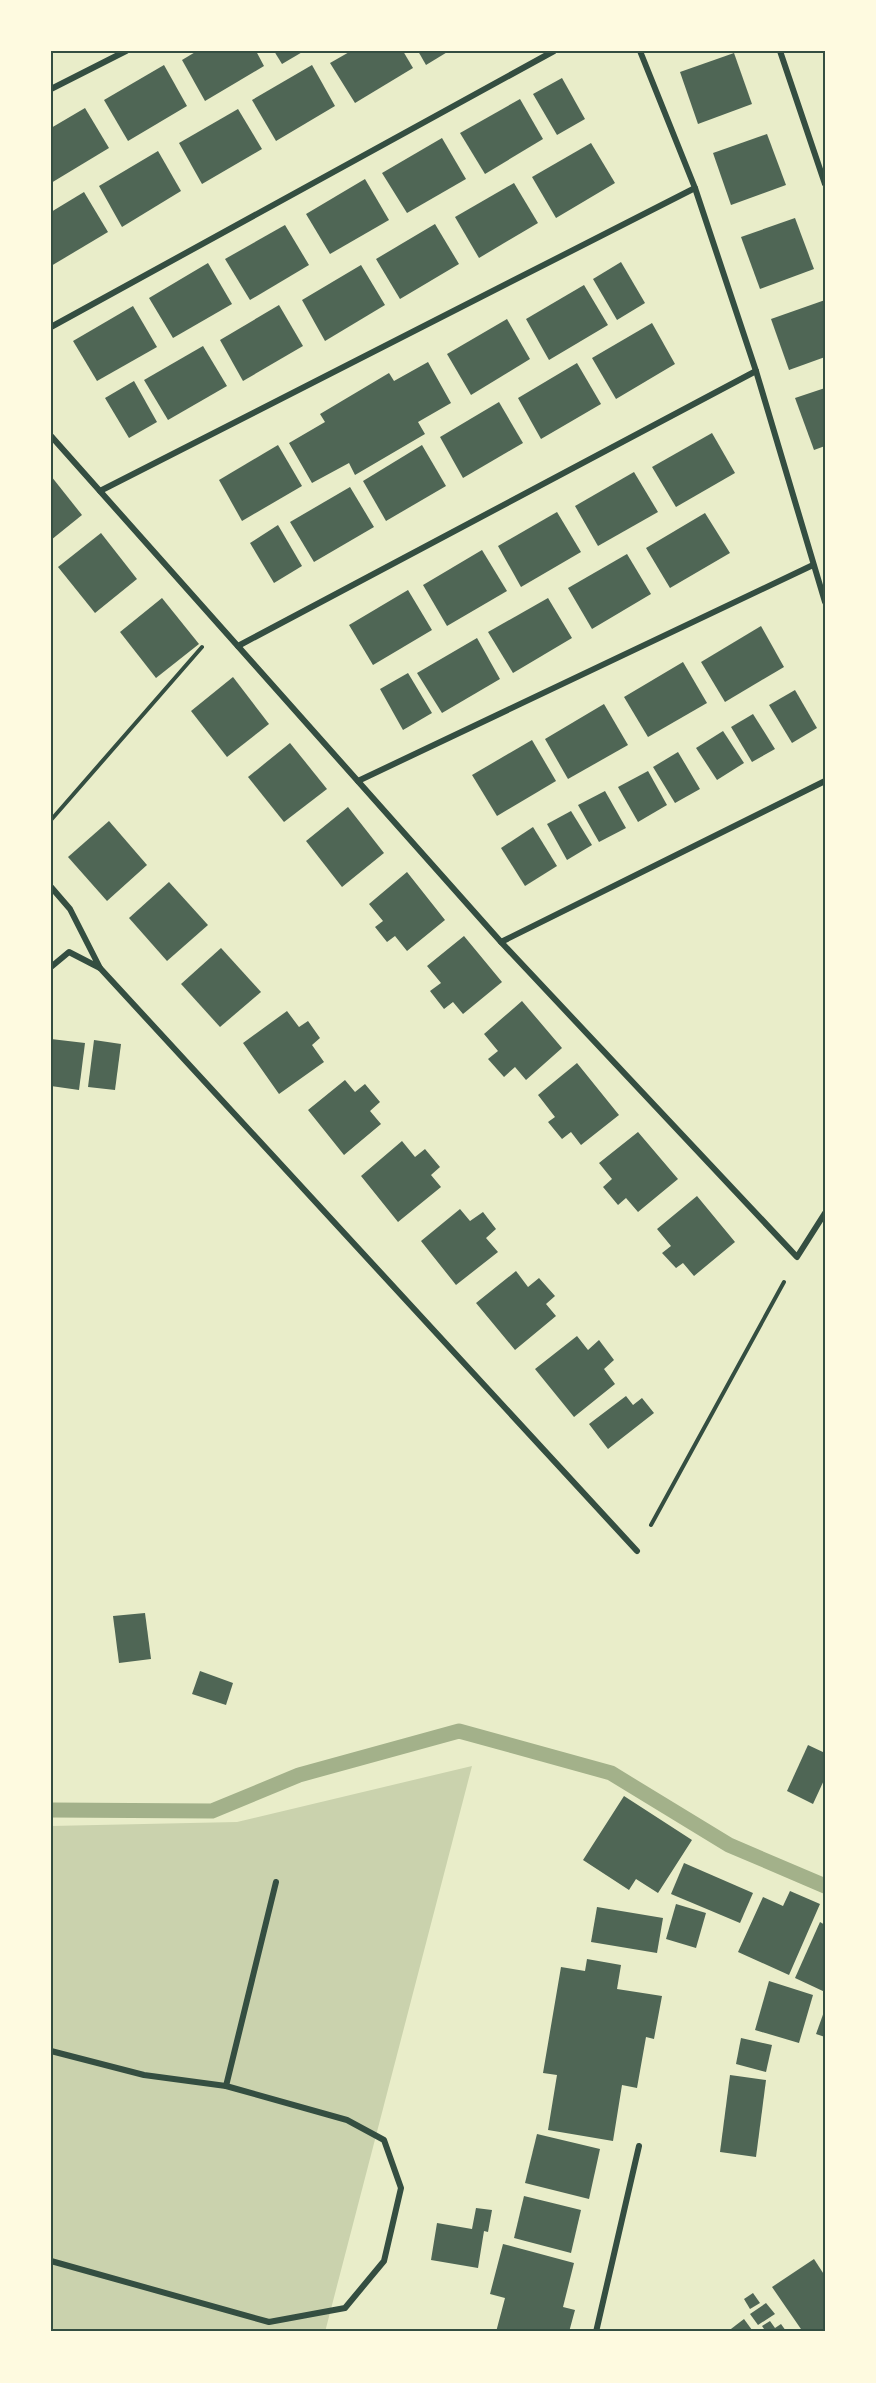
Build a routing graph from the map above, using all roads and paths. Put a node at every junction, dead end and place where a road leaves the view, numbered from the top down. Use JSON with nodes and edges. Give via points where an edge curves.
{"nodes":[{"id":1,"x":126,"y":51,"type":"edge"},
{"id":2,"x":554,"y":51,"type":"edge"},
{"id":3,"x":639,"y":51,"type":"edge"},
{"id":4,"x":780,"y":51,"type":"edge"},
{"id":5,"x":51,"y":89,"type":"edge"},
{"id":6,"x":825,"y":184,"type":"edge"},
{"id":7,"x":696,"y":188,"type":"junction"},
{"id":8,"x":51,"y":327,"type":"edge"},
{"id":9,"x":756,"y":372,"type":"junction"},
{"id":10,"x":51,"y":436,"type":"edge"},
{"id":11,"x":100,"y":491,"type":"junction"},
{"id":12,"x":813,"y":565,"type":"junction"},
{"id":13,"x":825,"y":602,"type":"edge"},
{"id":14,"x":220,"y":626,"type":"junction"},
{"id":15,"x":237,"y":646,"type":"junction"},
{"id":16,"x":358,"y":781,"type":"junction"},
{"id":17,"x":825,"y":781,"type":"edge"},
{"id":18,"x":51,"y":820,"type":"edge"},
{"id":19,"x":51,"y":887,"type":"edge"},
{"id":20,"x":501,"y":942,"type":"junction"},
{"id":21,"x":51,"y":967,"type":"edge"},
{"id":22,"x":100,"y":968,"type":"junction"},
{"id":23,"x":825,"y":1213,"type":"edge"},
{"id":24,"x":797,"y":1257,"type":"junction"},
{"id":25,"x":637,"y":1551,"type":"joint"},
{"id":26,"x":276,"y":1882,"type":"dead end"},
{"id":27,"x":51,"y":2051,"type":"edge"},
{"id":28,"x":226,"y":2086,"type":"junction"},
{"id":29,"x":639,"y":2146,"type":"dead end"},
{"id":30,"x":51,"y":2261,"type":"edge"},
{"id":31,"x":596,"y":2332,"type":"edge"}],
"edges":[{"from":1,"to":5,"type":"street"},
{"from":2,"to":8,"type":"street"},
{"from":3,"to":7,"type":"street"},
{"from":4,"to":6,"type":"street"},
{"from":7,"to":9,"type":"street"},
{"from":7,"to":11,"type":"street"},
{"from":9,"to":12,"type":"street"},
{"from":9,"to":15,"type":"street"},
{"from":10,"to":11,"type":"street"},
{"from":11,"to":14,"type":"street"},
{"from":12,"to":13,"type":"street"},
{"from":12,"to":16,"type":"street"},
{"from":14,"to":15,"type":"street"},
{"from":14,"to":18,"type":"path"},
{"from":15,"to":16,"type":"street"},
{"from":16,"to":20,"type":"street"},
{"from":17,"to":20,"type":"street"},
{"from":19,"to":22,"type":"street","via":[[70,909]]},
{"from":20,"to":24,"type":"street"},
{"from":21,"to":22,"type":"street","via":[[69,952]]},
{"from":22,"to":25,"type":"street"},
{"from":23,"to":24,"type":"street"},
{"from":24,"to":25,"type":"path"},
{"from":26,"to":28,"type":"street"},
{"from":27,"to":28,"type":"street","via":[[144,2075]]},
{"from":28,"to":30,"type":"street","via":[[347,2120],[384,2140],[401,2188],[384,2261],[345,2308],[269,2322]]},
{"from":29,"to":31,"type":"street"}]}
